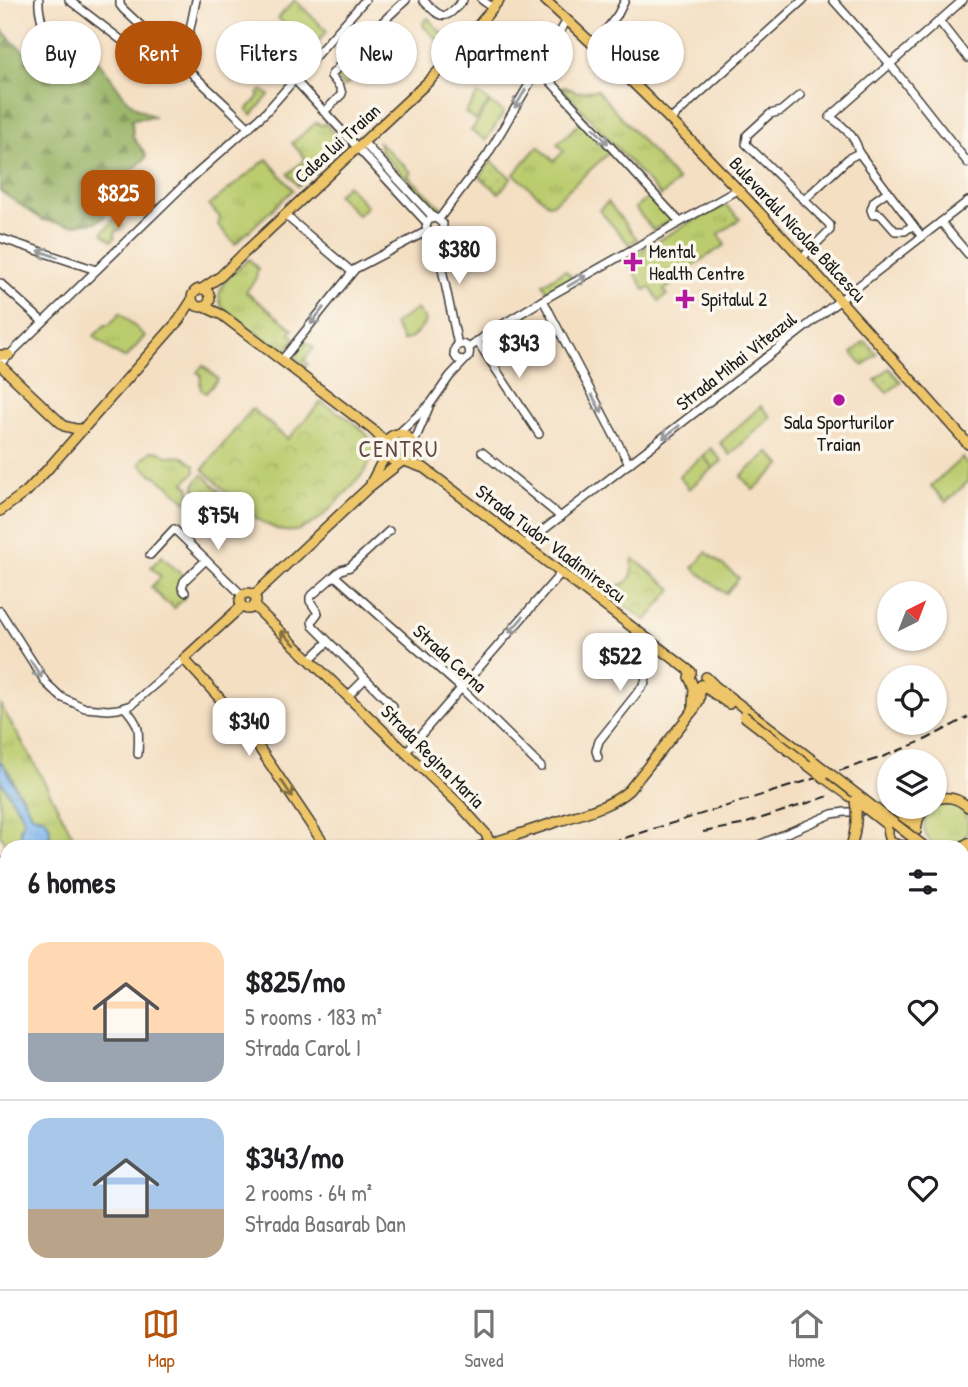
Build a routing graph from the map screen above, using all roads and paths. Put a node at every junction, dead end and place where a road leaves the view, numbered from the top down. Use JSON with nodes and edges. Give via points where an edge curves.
{"nodes":[{"id":1,"x":39,"y":0,"type":"edge"},
{"id":2,"x":69,"y":0,"type":"edge"},
{"id":3,"x":120,"y":0,"type":"edge"},
{"id":4,"x":195,"y":0,"type":"edge"},
{"id":5,"x":365,"y":0,"type":"edge"},
{"id":6,"x":406,"y":0,"type":"edge"},
{"id":7,"x":423,"y":0,"type":"edge"},
{"id":8,"x":463,"y":0,"type":"edge"},
{"id":9,"x":482,"y":0,"type":"edge"},
{"id":10,"x":545,"y":0,"type":"edge"},
{"id":11,"x":625,"y":0,"type":"edge"},
{"id":12,"x":803,"y":0,"type":"edge"},
{"id":13,"x":833,"y":0,"type":"edge"},
{"id":14,"x":963,"y":0,"type":"edge"},
{"id":15,"x":496,"y":4,"type":"edge"},
{"id":16,"x":567,"y":20,"type":"joint"},
{"id":17,"x":41,"y":21,"type":"edge"},
{"id":18,"x":136,"y":21,"type":"edge"},
{"id":19,"x":191,"y":21,"type":"edge"},
{"id":20,"x":613,"y":21,"type":"edge"},
{"id":21,"x":939,"y":21,"type":"junction"},
{"id":22,"x":115,"y":35,"type":"edge"},
{"id":23,"x":587,"y":38,"type":"edge"},
{"id":24,"x":322,"y":49,"type":"edge"},
{"id":25,"x":968,"y":58,"type":"edge"},
{"id":26,"x":890,"y":64,"type":"junction"},
{"id":27,"x":202,"y":83,"type":"edge"},
{"id":28,"x":291,"y":84,"type":"edge"},
{"id":29,"x":299,"y":84,"type":"edge"},
{"id":30,"x":529,"y":84,"type":"edge"},
{"id":31,"x":553,"y":84,"type":"edge"},
{"id":32,"x":634,"y":84,"type":"edge"},
{"id":33,"x":800,"y":94,"type":"dead end"},
{"id":34,"x":324,"y":112,"type":"junction"},
{"id":35,"x":670,"y":120,"type":"junction"},
{"id":36,"x":249,"y":128,"type":"junction"},
{"id":37,"x":361,"y":145,"type":"junction"},
{"id":38,"x":859,"y":153,"type":"junction"},
{"id":39,"x":968,"y":163,"type":"edge"},
{"id":40,"x":737,"y":190,"type":"junction"},
{"id":41,"x":888,"y":191,"type":"junction"},
{"id":42,"x":804,"y":200,"type":"junction"},
{"id":43,"x":968,"y":201,"type":"edge"},
{"id":44,"x":285,"y":215,"type":"junction"},
{"id":45,"x":680,"y":222,"type":"junction"},
{"id":46,"x":941,"y":222,"type":"junction"},
{"id":47,"x":431,"y":225,"type":"junction"},
{"id":48,"x":914,"y":225,"type":"junction"},
{"id":49,"x":443,"y":230,"type":"junction"},
{"id":50,"x":922,"y":237,"type":"junction"},
{"id":51,"x":0,"y":238,"type":"edge"},
{"id":52,"x":968,"y":254,"type":"edge"},
{"id":53,"x":439,"y":255,"type":"junction"},
{"id":54,"x":802,"y":258,"type":"junction"},
{"id":55,"x":96,"y":270,"type":"junction"},
{"id":56,"x":352,"y":272,"type":"junction"},
{"id":57,"x":221,"y":276,"type":"junction"},
{"id":58,"x":0,"y":283,"type":"edge"},
{"id":59,"x":202,"y":289,"type":"junction"},
{"id":60,"x":192,"y":300,"type":"junction"},
{"id":61,"x":543,"y":300,"type":"junction"},
{"id":62,"x":841,"y":300,"type":"junction"},
{"id":63,"x":206,"y":303,"type":"junction"},
{"id":64,"x":179,"y":320,"type":"junction"},
{"id":65,"x":43,"y":322,"type":"junction"},
{"id":66,"x":477,"y":341,"type":"junction"},
{"id":67,"x":458,"y":345,"type":"junction"},
{"id":68,"x":469,"y":348,"type":"junction"},
{"id":69,"x":4,"y":355,"type":"edge"},
{"id":70,"x":460,"y":359,"type":"junction"},
{"id":71,"x":282,"y":360,"type":"junction"},
{"id":72,"x":0,"y":364,"type":"edge"},
{"id":73,"x":431,"y":403,"type":"junction"},
{"id":74,"x":64,"y":426,"type":"junction"},
{"id":75,"x":83,"y":429,"type":"junction"},
{"id":76,"x":373,"y":429,"type":"junction"},
{"id":77,"x":539,"y":434,"type":"dead end"},
{"id":78,"x":395,"y":435,"type":"junction"},
{"id":79,"x":968,"y":444,"type":"edge"},
{"id":80,"x":67,"y":447,"type":"junction"},
{"id":81,"x":413,"y":449,"type":"junction"},
{"id":82,"x":386,"y":451,"type":"junction"},
{"id":83,"x":482,"y":452,"type":"dead end"},
{"id":84,"x":403,"y":461,"type":"junction"},
{"id":85,"x":629,"y":464,"type":"junction"},
{"id":86,"x":424,"y":468,"type":"junction"},
{"id":87,"x":368,"y":488,"type":"junction"},
{"id":88,"x":0,"y":511,"type":"edge"},
{"id":89,"x":561,"y":517,"type":"junction"},
{"id":90,"x":390,"y":531,"type":"dead end"},
{"id":91,"x":524,"y":545,"type":"junction"},
{"id":92,"x":150,"y":555,"type":"dead end"},
{"id":93,"x":206,"y":560,"type":"junction"},
{"id":94,"x":561,"y":573,"type":"junction"},
{"id":95,"x":334,"y":576,"type":"junction"},
{"id":96,"x":186,"y":592,"type":"dead end"},
{"id":97,"x":242,"y":595,"type":"junction"},
{"id":98,"x":254,"y":595,"type":"junction"},
{"id":99,"x":242,"y":606,"type":"junction"},
{"id":100,"x":254,"y":606,"type":"junction"},
{"id":101,"x":0,"y":611,"type":"edge"},
{"id":102,"x":643,"y":636,"type":"junction"},
{"id":103,"x":328,"y":642,"type":"junction"},
{"id":104,"x":184,"y":659,"type":"junction"},
{"id":105,"x":310,"y":659,"type":"junction"},
{"id":106,"x":691,"y":672,"type":"junction"},
{"id":107,"x":365,"y":679,"type":"junction"},
{"id":108,"x":701,"y":683,"type":"junction"},
{"id":109,"x":461,"y":688,"type":"junction"},
{"id":110,"x":716,"y":695,"type":"junction"},
{"id":111,"x":348,"y":696,"type":"junction"},
{"id":112,"x":393,"y":706,"type":"dead end"},
{"id":113,"x":124,"y":708,"type":"junction"},
{"id":114,"x":693,"y":709,"type":"junction"},
{"id":115,"x":745,"y":713,"type":"junction"},
{"id":116,"x":406,"y":752,"type":"junction"},
{"id":117,"x":138,"y":754,"type":"dead end"},
{"id":118,"x":598,"y":757,"type":"dead end"},
{"id":119,"x":541,"y":767,"type":"dead end"},
{"id":120,"x":947,"y":798,"type":"edge"},
{"id":121,"x":855,"y":800,"type":"junction"},
{"id":122,"x":968,"y":807,"type":"edge"},
{"id":123,"x":895,"y":819,"type":"edge"},
{"id":124,"x":906,"y":819,"type":"edge"},
{"id":125,"x":918,"y":819,"type":"edge"},
{"id":126,"x":889,"y":824,"type":"junction"},
{"id":127,"x":916,"y":833,"type":"junction"},
{"id":128,"x":888,"y":835,"type":"junction"},
{"id":129,"x":321,"y":840,"type":"edge"},
{"id":130,"x":488,"y":840,"type":"edge"},
{"id":131,"x":502,"y":840,"type":"edge"},
{"id":132,"x":772,"y":840,"type":"edge"},
{"id":133,"x":853,"y":840,"type":"edge"},
{"id":134,"x":886,"y":840,"type":"edge"},
{"id":135,"x":891,"y":840,"type":"edge"},
{"id":136,"x":898,"y":840,"type":"edge"},
{"id":137,"x":912,"y":840,"type":"edge"},
{"id":138,"x":915,"y":840,"type":"edge"},
{"id":139,"x":920,"y":840,"type":"edge"}],
"edges":[{"from":1,"to":17,"type":"street"},
{"from":2,"to":22,"type":"street"},
{"from":3,"to":18,"type":"street"},
{"from":4,"to":19,"type":"street"},
{"from":5,"to":24,"type":"street"},
{"from":6,"to":34,"type":"street","via":[[332,74],[342,94]]},
{"from":7,"to":8,"type":"street","via":[[445,16]]},
{"from":9,"to":15,"type":"street"},
{"from":10,"to":16,"type":"main road","name":"Bulevardul Nicolae Bălcescu"},
{"from":11,"to":20,"type":"street"},
{"from":12,"to":35,"type":"street"},
{"from":13,"to":26,"type":"street"},
{"from":14,"to":21,"type":"street"},
{"from":15,"to":37,"type":"main road","name":"Calea lui Traian","via":[[437,73]]},
{"from":16,"to":23,"type":"main road","name":"Bulevardul Nicolae Bălcescu"},
{"from":21,"to":25,"type":"street"},
{"from":21,"to":26,"type":"street"},
{"from":26,"to":38,"type":"street","via":[[830,117],[858,144]]},
{"from":26,"to":39,"type":"street"},
{"from":27,"to":36,"type":"street"},
{"from":28,"to":36,"type":"street"},
{"from":29,"to":34,"type":"street"},
{"from":30,"to":47,"type":"street","one_way":true,"via":[[488,154]]},
{"from":31,"to":45,"type":"street","one_way":true},
{"from":32,"to":35,"type":"main road","name":"Bulevardul Nicolae Bălcescu"},
{"from":33,"to":42,"type":"street","via":[[747,135],[746,144]]},
{"from":34,"to":37,"type":"street"},
{"from":35,"to":40,"type":"main road","name":"Bulevardul Nicolae Bălcescu"},
{"from":36,"to":55,"type":"street"},
{"from":37,"to":44,"type":"main road","name":"Calea lui Traian"},
{"from":37,"to":47,"type":"street"},
{"from":38,"to":41,"type":"street"},
{"from":38,"to":42,"type":"street"},
{"from":40,"to":45,"type":"street"},
{"from":40,"to":54,"type":"main road","name":"Bulevardul Nicolae Bălcescu"},
{"from":41,"to":48,"type":"street"},
{"from":41,"to":48,"type":"street","via":[[873,203],[874,214],[881,215],[895,231]]},
{"from":42,"to":54,"type":"street","via":[[826,220],[830,230]]},
{"from":43,"to":46,"type":"street","name":"Strada Mihai Viteazul"},
{"from":44,"to":56,"type":"street"},
{"from":44,"to":57,"type":"main road","name":"Calea lui Traian"},
{"from":61,"to":45,"type":"street","one_way":true},
{"from":46,"to":50,"type":"street","name":"Strada Mihai Viteazul"},
{"from":46,"to":52,"type":"street"},
{"from":47,"to":49,"type":"street","via":[[439,234]]},
{"from":47,"to":49,"type":"street","via":[[443,224]]},
{"from":47,"to":53,"type":"street"},
{"from":47,"to":56,"type":"street"},
{"from":48,"to":50,"type":"street"},
{"from":49,"to":53,"type":"street"},
{"from":50,"to":62,"type":"street","name":"Strada Mihai Viteazul"},
{"from":55,"to":51,"type":"street","one_way":true},
{"from":53,"to":67,"type":"street"},
{"from":54,"to":62,"type":"main road","name":"Bulevardul Nicolae Bălcescu"},
{"from":55,"to":65,"type":"street"},
{"from":56,"to":71,"type":"street","one_way":true},
{"from":57,"to":59,"type":"main road","name":"Calea lui Traian"},
{"from":57,"to":63,"type":"main road","name":"Calea lui Traian"},
{"from":58,"to":65,"type":"street"},
{"from":59,"to":60,"type":"main road","via":[[194,292]]},
{"from":59,"to":63,"type":"main road","via":[[207,292]]},
{"from":60,"to":63,"type":"main road","via":[[195,305]]},
{"from":60,"to":64,"type":"main road"},
{"from":61,"to":66,"type":"street"},
{"from":61,"to":85,"type":"street","one_way":true},
{"from":62,"to":79,"type":"main road","name":"Bulevardul Nicolae Bălcescu"},
{"from":62,"to":85,"type":"street","name":"Strada Mihai Viteazul","one_way":true},
{"from":63,"to":64,"type":"main road"},
{"from":63,"to":71,"type":"main road"},
{"from":64,"to":75,"type":"main road"},
{"from":65,"to":69,"type":"street"},
{"from":66,"to":68,"type":"street"},
{"from":66,"to":77,"type":"street"},
{"from":67,"to":68,"type":"street"},
{"from":67,"to":70,"type":"street","via":[[453,352]]},
{"from":68,"to":70,"type":"street","via":[[469,354]]},
{"from":69,"to":72,"type":"street"},
{"from":70,"to":73,"type":"street"},
{"from":71,"to":76,"type":"main road"},
{"from":72,"to":74,"type":"main road"},
{"from":73,"to":78,"type":"street"},
{"from":73,"to":81,"type":"street"},
{"from":74,"to":75,"type":"main road"},
{"from":74,"to":80,"type":"main road"},
{"from":75,"to":80,"type":"main road"},
{"from":76,"to":78,"type":"main road"},
{"from":76,"to":82,"type":"main road"},
{"from":78,"to":81,"type":"main road","via":[[406,436]]},
{"from":78,"to":82,"type":"main road","via":[[387,442]]},
{"from":80,"to":88,"type":"main road","via":[[32,486]]},
{"from":81,"to":84,"type":"main road"},
{"from":81,"to":86,"type":"main road","name":"Strada Tudor Vladimirescu"},
{"from":82,"to":84,"type":"main road","via":[[392,460]]},
{"from":82,"to":87,"type":"main road"},
{"from":83,"to":89,"type":"street"},
{"from":84,"to":86,"type":"main road","name":"Strada Tudor Vladimirescu"},
{"from":84,"to":87,"type":"main road"},
{"from":85,"to":89,"type":"street","name":"Strada Mihai Viteazul"},
{"from":86,"to":91,"type":"main road","name":"Strada Tudor Vladimirescu"},
{"from":87,"to":98,"type":"main road"},
{"from":89,"to":91,"type":"street","name":"Strada Mihai Viteazul"},
{"from":90,"to":95,"type":"street","name":"Strada Regina Maria"},
{"from":91,"to":94,"type":"main road","name":"Strada Tudor Vladimirescu"},
{"from":92,"to":93,"type":"street","via":[[174,529]]},
{"from":93,"to":96,"type":"street","via":[[184,581]]},
{"from":93,"to":97,"type":"street"},
{"from":94,"to":102,"type":"main road","name":"Strada Tudor Vladimirescu"},
{"from":94,"to":109,"type":"street","one_way":true},
{"from":95,"to":103,"type":"street","name":"Strada Regina Maria","via":[[310,597],[318,613],[313,626]]},
{"from":95,"to":109,"type":"street","name":"Strada Cerna"},
{"from":97,"to":98,"type":"main road"},
{"from":97,"to":99,"type":"main road"},
{"from":98,"to":100,"type":"main road"},
{"from":99,"to":100,"type":"main road"},
{"from":99,"to":104,"type":"main road"},
{"from":105,"to":100,"type":"main road","name":"Strada Regina Maria","one_way":true},
{"from":101,"to":113,"type":"street","one_way":true,"via":[[51,690],[73,704],[98,710]]},
{"from":102,"to":106,"type":"main road","name":"Strada Tudor Vladimirescu"},
{"from":102,"to":118,"type":"street","via":[[628,659],[647,680],[598,741]]},
{"from":103,"to":105,"type":"street"},
{"from":103,"to":107,"type":"street","name":"Strada Regina Maria"},
{"from":104,"to":113,"type":"street"},
{"from":104,"to":129,"type":"main road","one_way":true,"via":[[243,724]]},
{"from":105,"to":111,"type":"main road","name":"Strada Regina Maria"},
{"from":106,"to":108,"type":"main road","via":[[689,680]]},
{"from":106,"to":108,"type":"main road","name":"Strada Tudor Vladimirescu","via":[[700,669],[705,673]]},
{"from":107,"to":111,"type":"street"},
{"from":107,"to":112,"type":"street","name":"Strada Regina Maria"},
{"from":108,"to":110,"type":"main road","name":"Strada Tudor Vladimirescu"},
{"from":108,"to":114,"type":"main road"},
{"from":108,"to":115,"type":"main road","name":"Strada Tudor Vladimirescu","via":[[715,687]]},
{"from":109,"to":116,"type":"street"},
{"from":109,"to":119,"type":"street","name":"Strada Cerna"},
{"from":110,"to":114,"type":"main road"},
{"from":110,"to":115,"type":"main road","name":"Strada Tudor Vladimirescu"},
{"from":111,"to":116,"type":"main road","name":"Strada Regina Maria"},
{"from":113,"to":117,"type":"street","via":[[139,730]]},
{"from":114,"to":131,"type":"main road","via":[[623,795],[585,813]]},
{"from":115,"to":121,"type":"main road","name":"Strada Tudor Vladimirescu","bridge":true},
{"from":115,"to":138,"type":"main road","name":"Strada Tudor Vladimirescu","bridge":true},
{"from":116,"to":130,"type":"main road","name":"Strada Regina Maria"},
{"from":120,"to":122,"type":"main road"},
{"from":121,"to":133,"type":"main road","bridge":true},
{"from":121,"to":136,"type":"main road","name":"Strada Tudor Vladimirescu","bridge":true},
{"from":123,"to":126,"type":"main road"},
{"from":124,"to":127,"type":"main road"},
{"from":125,"to":127,"type":"main road"},
{"from":126,"to":128,"type":"main road"},
{"from":126,"to":132,"type":"street","via":[[868,813],[839,813]]},
{"from":127,"to":137,"type":"main road"},
{"from":127,"to":139,"type":"main road"},
{"from":128,"to":134,"type":"main road"},
{"from":128,"to":135,"type":"main road"}]}
